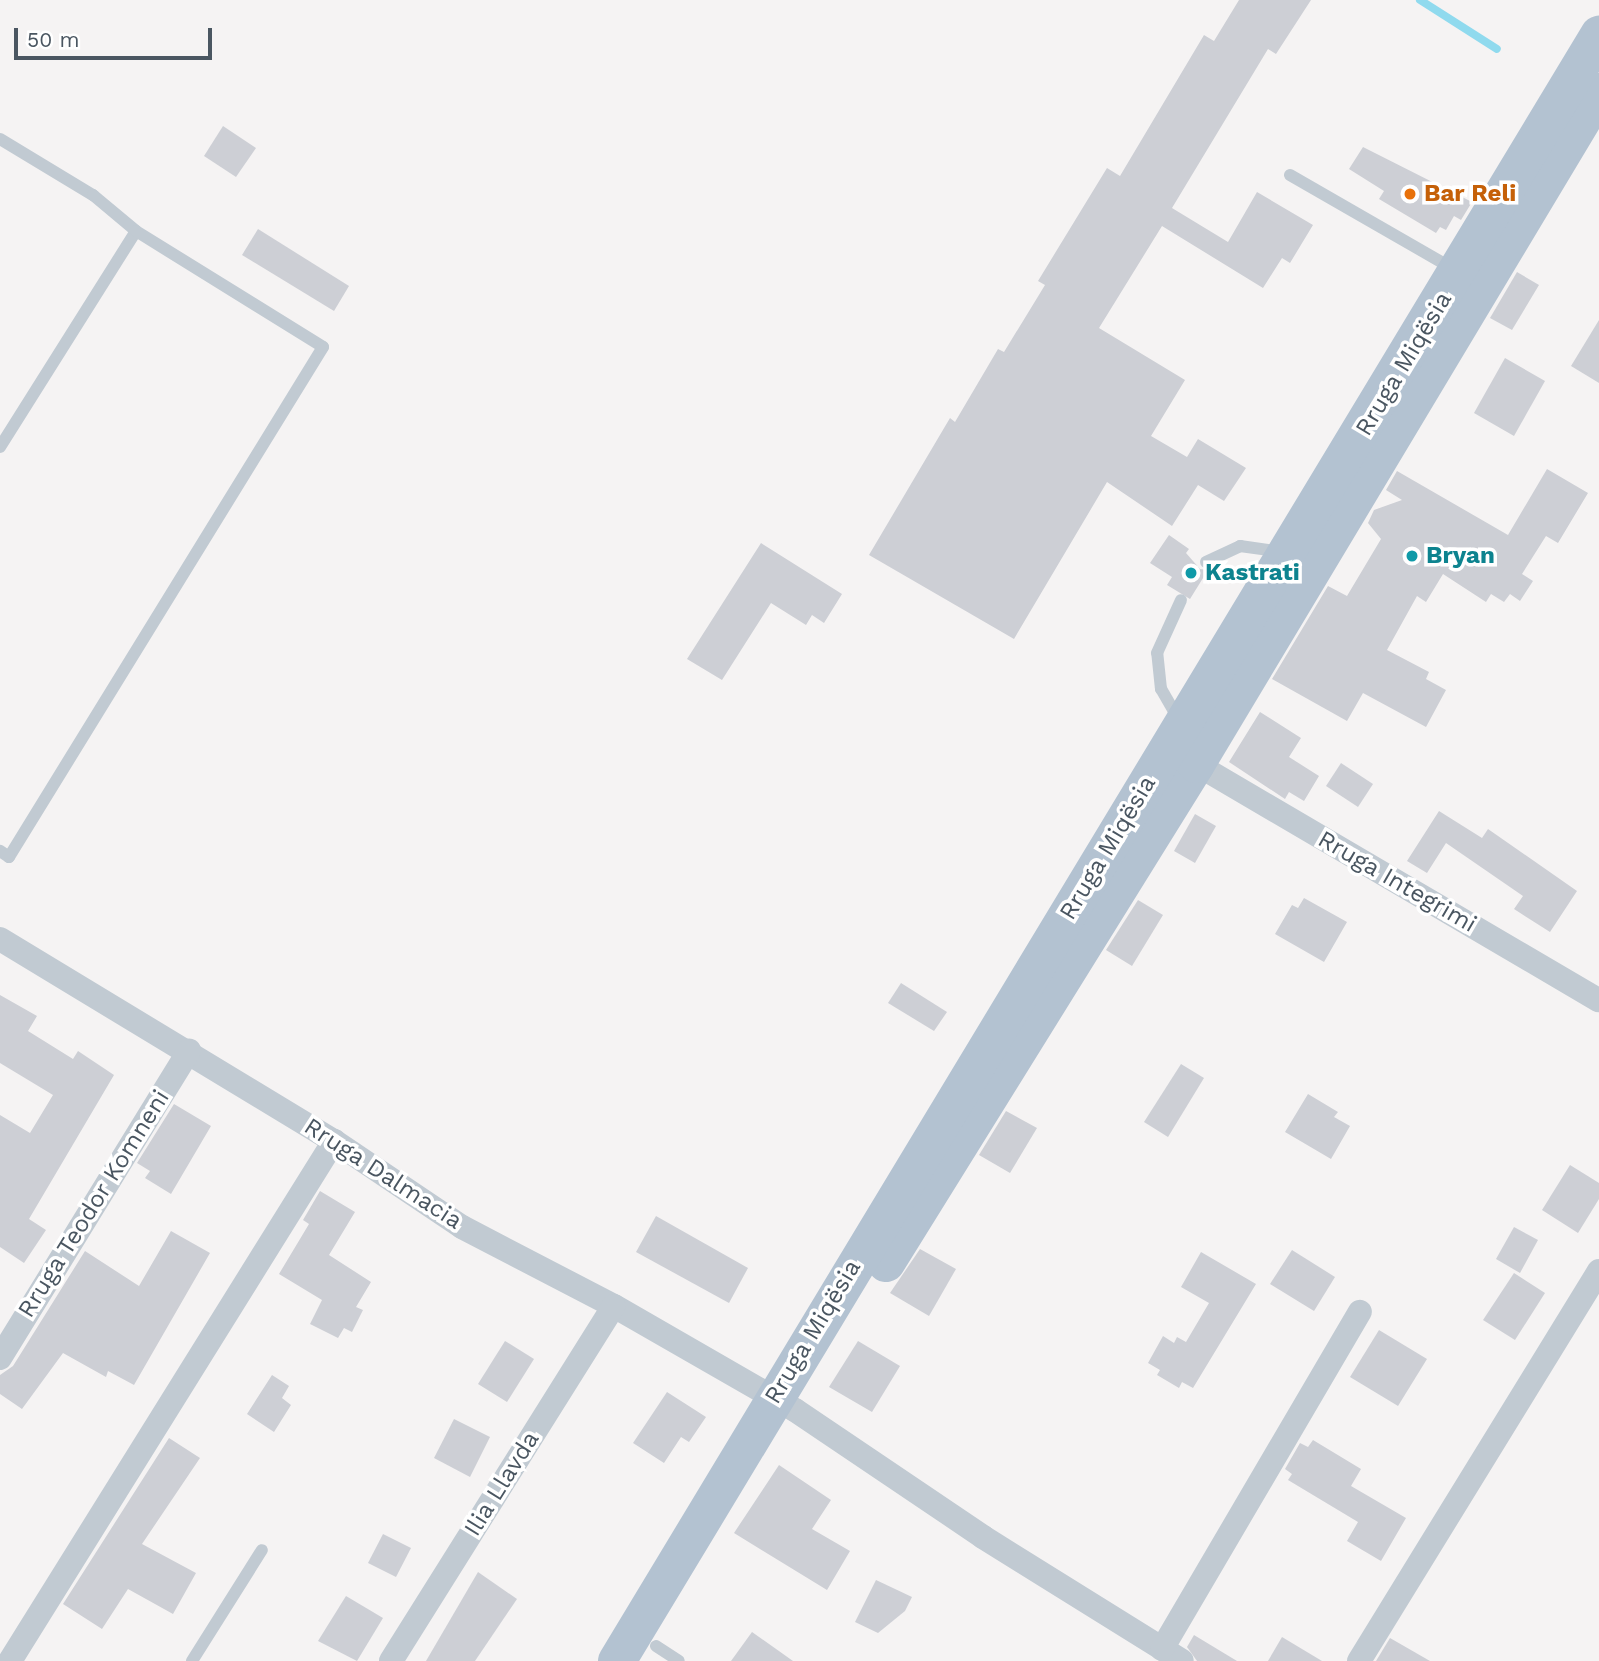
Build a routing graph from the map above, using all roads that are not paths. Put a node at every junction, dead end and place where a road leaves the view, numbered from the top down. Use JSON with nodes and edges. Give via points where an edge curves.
{"nodes":[{"id":1,"x":1599,"y":35,"type":"edge"},
{"id":2,"x":1599,"y":92,"type":"edge"},
{"id":3,"x":0,"y":139,"type":"edge"},
{"id":4,"x":1290,"y":175,"type":"dead end"},
{"id":5,"x":136,"y":232,"type":"junction"},
{"id":6,"x":1459,"y":272,"type":"junction"},
{"id":7,"x":0,"y":447,"type":"edge"},
{"id":8,"x":1290,"y":553,"type":"junction"},
{"id":9,"x":1206,"y":562,"type":"dead end"},
{"id":10,"x":1181,"y":600,"type":"dead end"},
{"id":11,"x":1183,"y":726,"type":"junction"},
{"id":12,"x":1196,"y":764,"type":"junction"},
{"id":13,"x":0,"y":851,"type":"edge"},
{"id":14,"x":0,"y":939,"type":"edge"},
{"id":15,"x":1599,"y":1000,"type":"edge"},
{"id":16,"x":189,"y":1051,"type":"junction"},
{"id":17,"x":334,"y":1142,"type":"junction"},
{"id":18,"x":1599,"y":1271,"type":"edge"},
{"id":19,"x":614,"y":1306,"type":"junction"},
{"id":20,"x":1360,"y":1312,"type":"dead end"},
{"id":21,"x":0,"y":1357,"type":"edge"},
{"id":22,"x":784,"y":1404,"type":"junction"},
{"id":23,"x":262,"y":1550,"type":"dead end"},
{"id":24,"x":1172,"y":1655,"type":"edge"},
{"id":25,"x":661,"y":1656,"type":"edge"},
{"id":26,"x":10,"y":1661,"type":"edge"},
{"id":27,"x":192,"y":1661,"type":"edge"},
{"id":28,"x":391,"y":1661,"type":"edge"},
{"id":29,"x":617,"y":1661,"type":"edge"},
{"id":30,"x":1359,"y":1661,"type":"edge"}],
"edges":[{"from":1,"to":6,"type":"main road","name":"Rruga Miqësia"},
{"from":2,"to":12,"type":"main road","name":"Rruga Miqësia"},
{"from":3,"to":5,"type":"lane","via":[[93,195]]},
{"from":4,"to":6,"type":"lane"},
{"from":5,"to":7,"type":"lane"},
{"from":5,"to":13,"type":"lane","via":[[323,346],[9,857]]},
{"from":6,"to":8,"type":"main road","name":"Rruga Miqësia"},
{"from":8,"to":9,"type":"lane","via":[[1240,546]]},
{"from":8,"to":11,"type":"main road","name":"Rruga Miqësia"},
{"from":10,"to":11,"type":"lane","via":[[1162,635],[1157,672],[1165,697]]},
{"from":11,"to":22,"type":"main road","name":"Rruga Miqësia"},
{"from":12,"to":15,"type":"street","name":"Rruga Integrimi"},
{"from":12,"to":22,"type":"main road","name":"Rruga Miqësia"},
{"from":14,"to":16,"type":"street","name":"Rruga Dalmacia"},
{"from":16,"to":17,"type":"street","name":"Rruga Dalmacia"},
{"from":16,"to":21,"type":"street","name":"Rruga Teodor Komneni"},
{"from":17,"to":19,"type":"street","name":"Rruga Dalmacia","via":[[462,1227]]},
{"from":17,"to":26,"type":"street"},
{"from":18,"to":30,"type":"street"},
{"from":19,"to":22,"type":"street","name":"Rruga Dalmacia"},
{"from":19,"to":28,"type":"street","name":"Ilia Llavda"},
{"from":20,"to":24,"type":"street"},
{"from":22,"to":24,"type":"street","name":"Rruga Dalmacia","via":[[982,1537]]},
{"from":22,"to":25,"type":"main road","name":"Rruga Miqësia"},
{"from":22,"to":29,"type":"main road","name":"Rruga Miqësia"},
{"from":23,"to":27,"type":"lane"}]}
